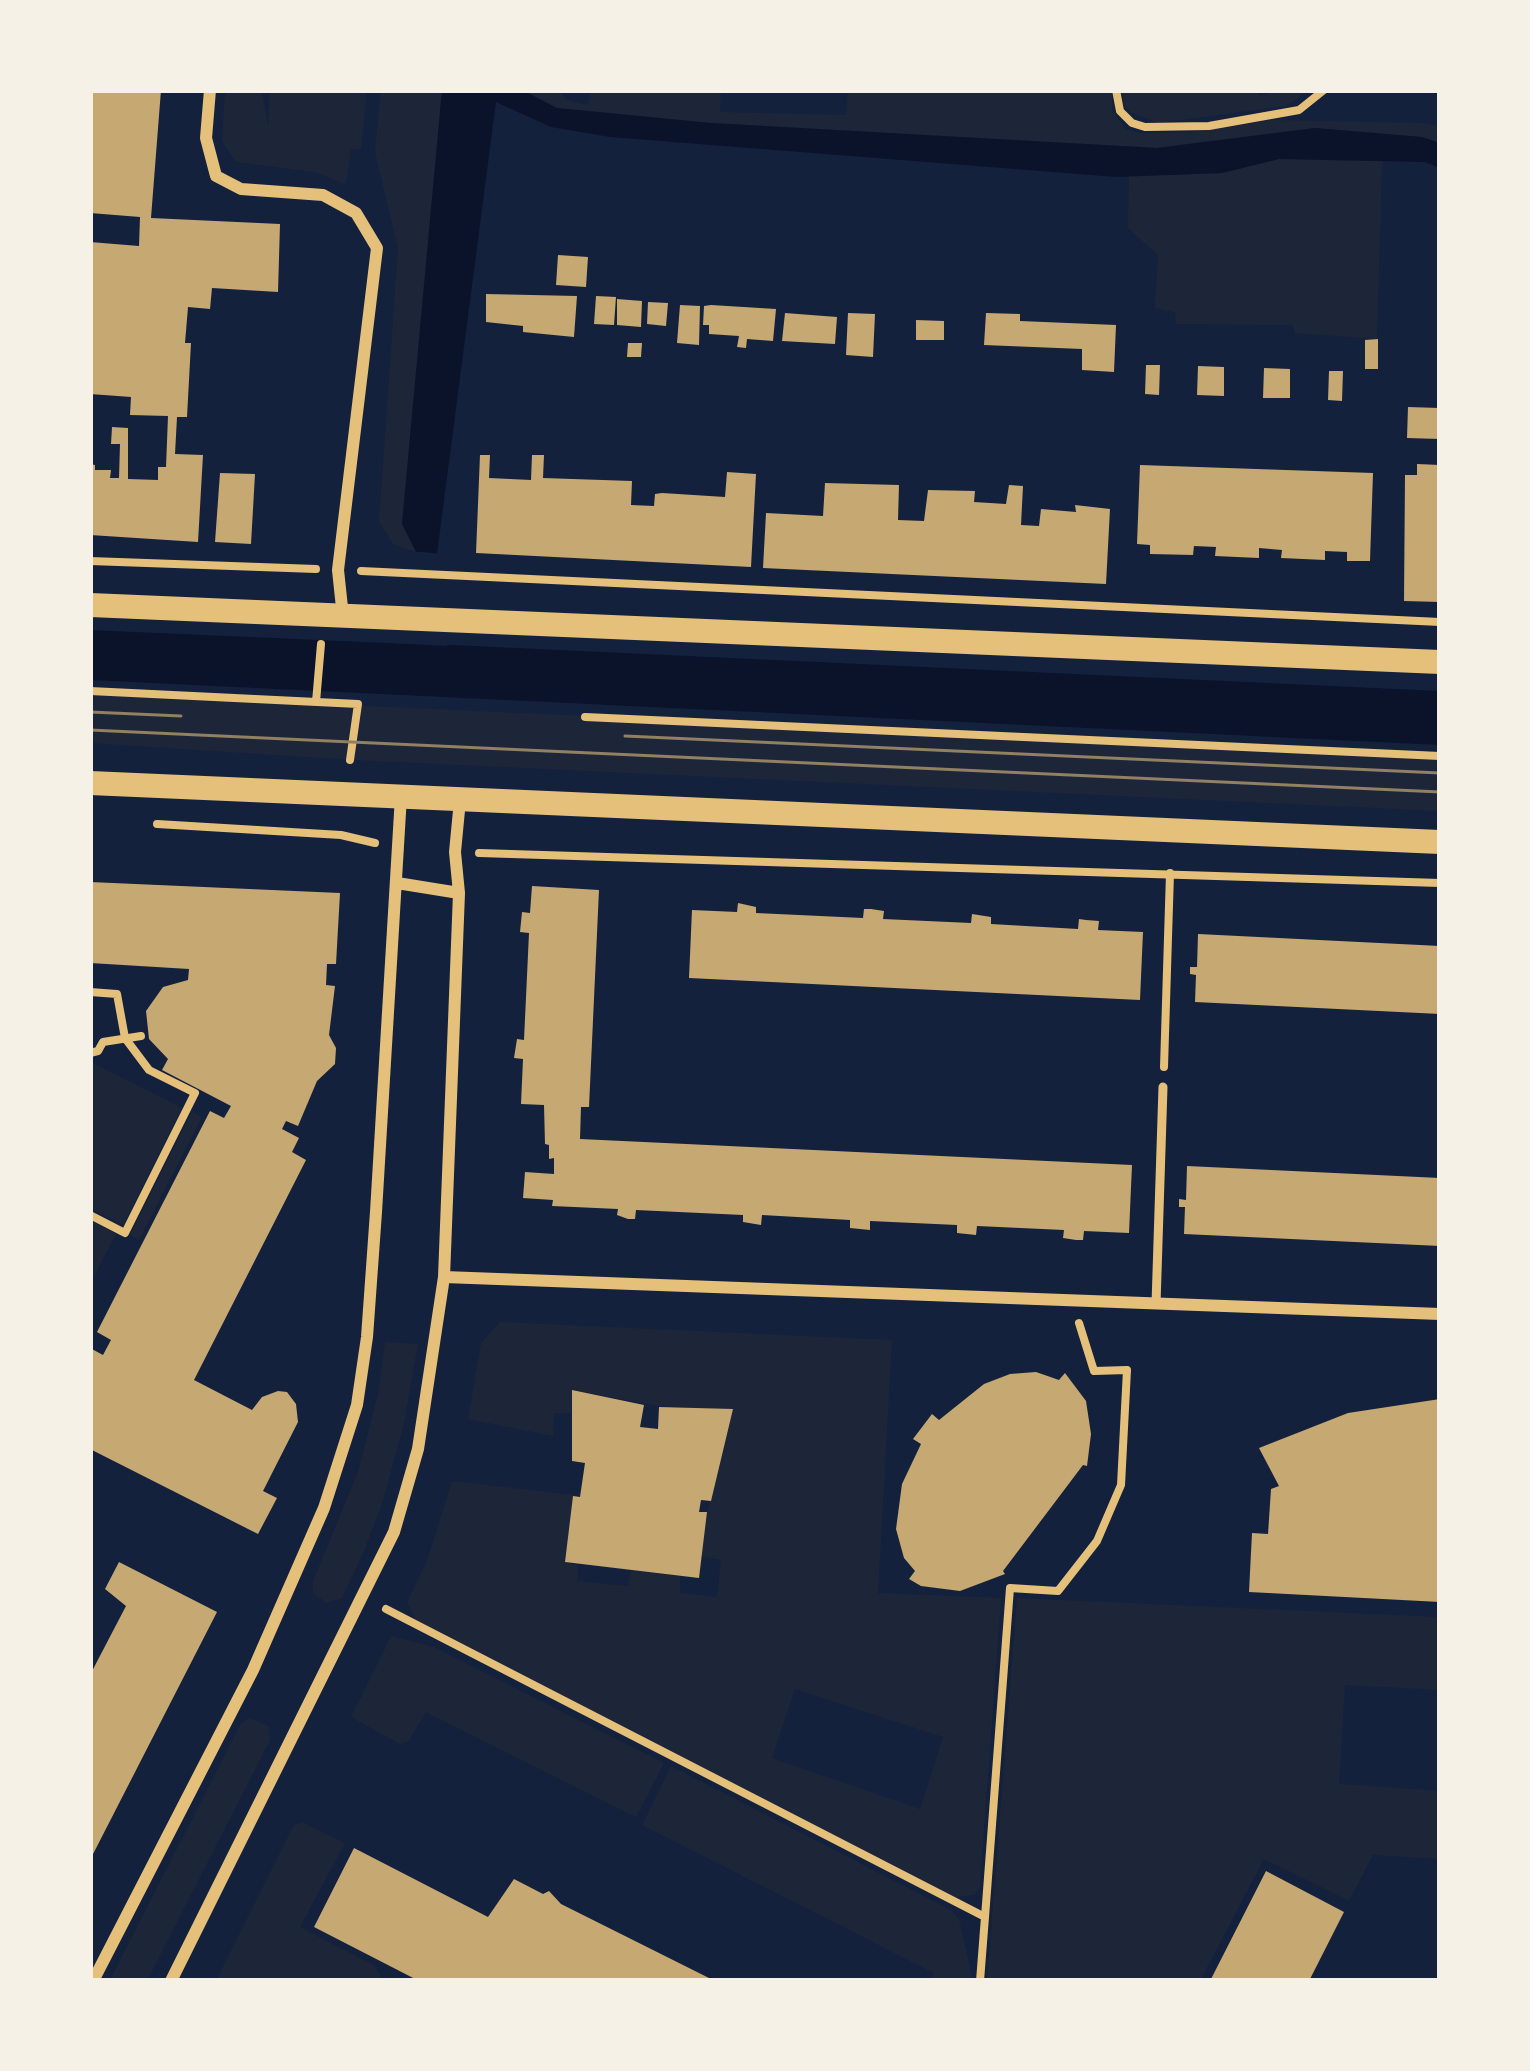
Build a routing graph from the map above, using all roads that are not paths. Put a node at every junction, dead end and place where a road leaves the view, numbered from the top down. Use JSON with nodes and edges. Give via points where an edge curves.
{"nodes":[{"id":1,"x":210,"y":90,"type":"edge"},
{"id":2,"x":90,"y":605,"type":"edge"},
{"id":3,"x":343,"y":617,"type":"junction"},
{"id":4,"x":1440,"y":662,"type":"edge"},
{"id":5,"x":90,"y":783,"type":"edge"},
{"id":6,"x":401,"y":795,"type":"junction"},
{"id":7,"x":460,"y":800,"type":"junction"},
{"id":8,"x":1440,"y":842,"type":"edge"},
{"id":9,"x":397,"y":883,"type":"junction"},
{"id":10,"x":459,"y":892,"type":"junction"},
{"id":11,"x":1163,"y":1087,"type":"road end"},
{"id":12,"x":444,"y":1276,"type":"junction"},
{"id":13,"x":1156,"y":1304,"type":"junction"},
{"id":14,"x":1440,"y":1314,"type":"edge"},
{"id":15,"x":93,"y":1981,"type":"edge"},
{"id":16,"x":170,"y":1981,"type":"edge"}],
"edges":[{"from":1,"to":3,"type":"street","via":[[206,138],[216,176],[242,188],[323,194],[356,213],[376,248],[338,570]]},
{"from":2,"to":3,"type":"main road"},
{"from":3,"to":4,"type":"main road"},
{"from":5,"to":6,"type":"main road"},
{"from":6,"to":7,"type":"main road"},
{"from":6,"to":9,"type":"street"},
{"from":7,"to":8,"type":"main road"},
{"from":7,"to":10,"type":"street"},
{"from":9,"to":10,"type":"street"},
{"from":9,"to":15,"type":"street","via":[[357,1405],[324,1508],[253,1670]]},
{"from":10,"to":12,"type":"street"},
{"from":11,"to":13,"type":"lane"},
{"from":12,"to":13,"type":"street"},
{"from":12,"to":16,"type":"street","via":[[418,1449],[394,1532]]},
{"from":13,"to":14,"type":"street"}]}
